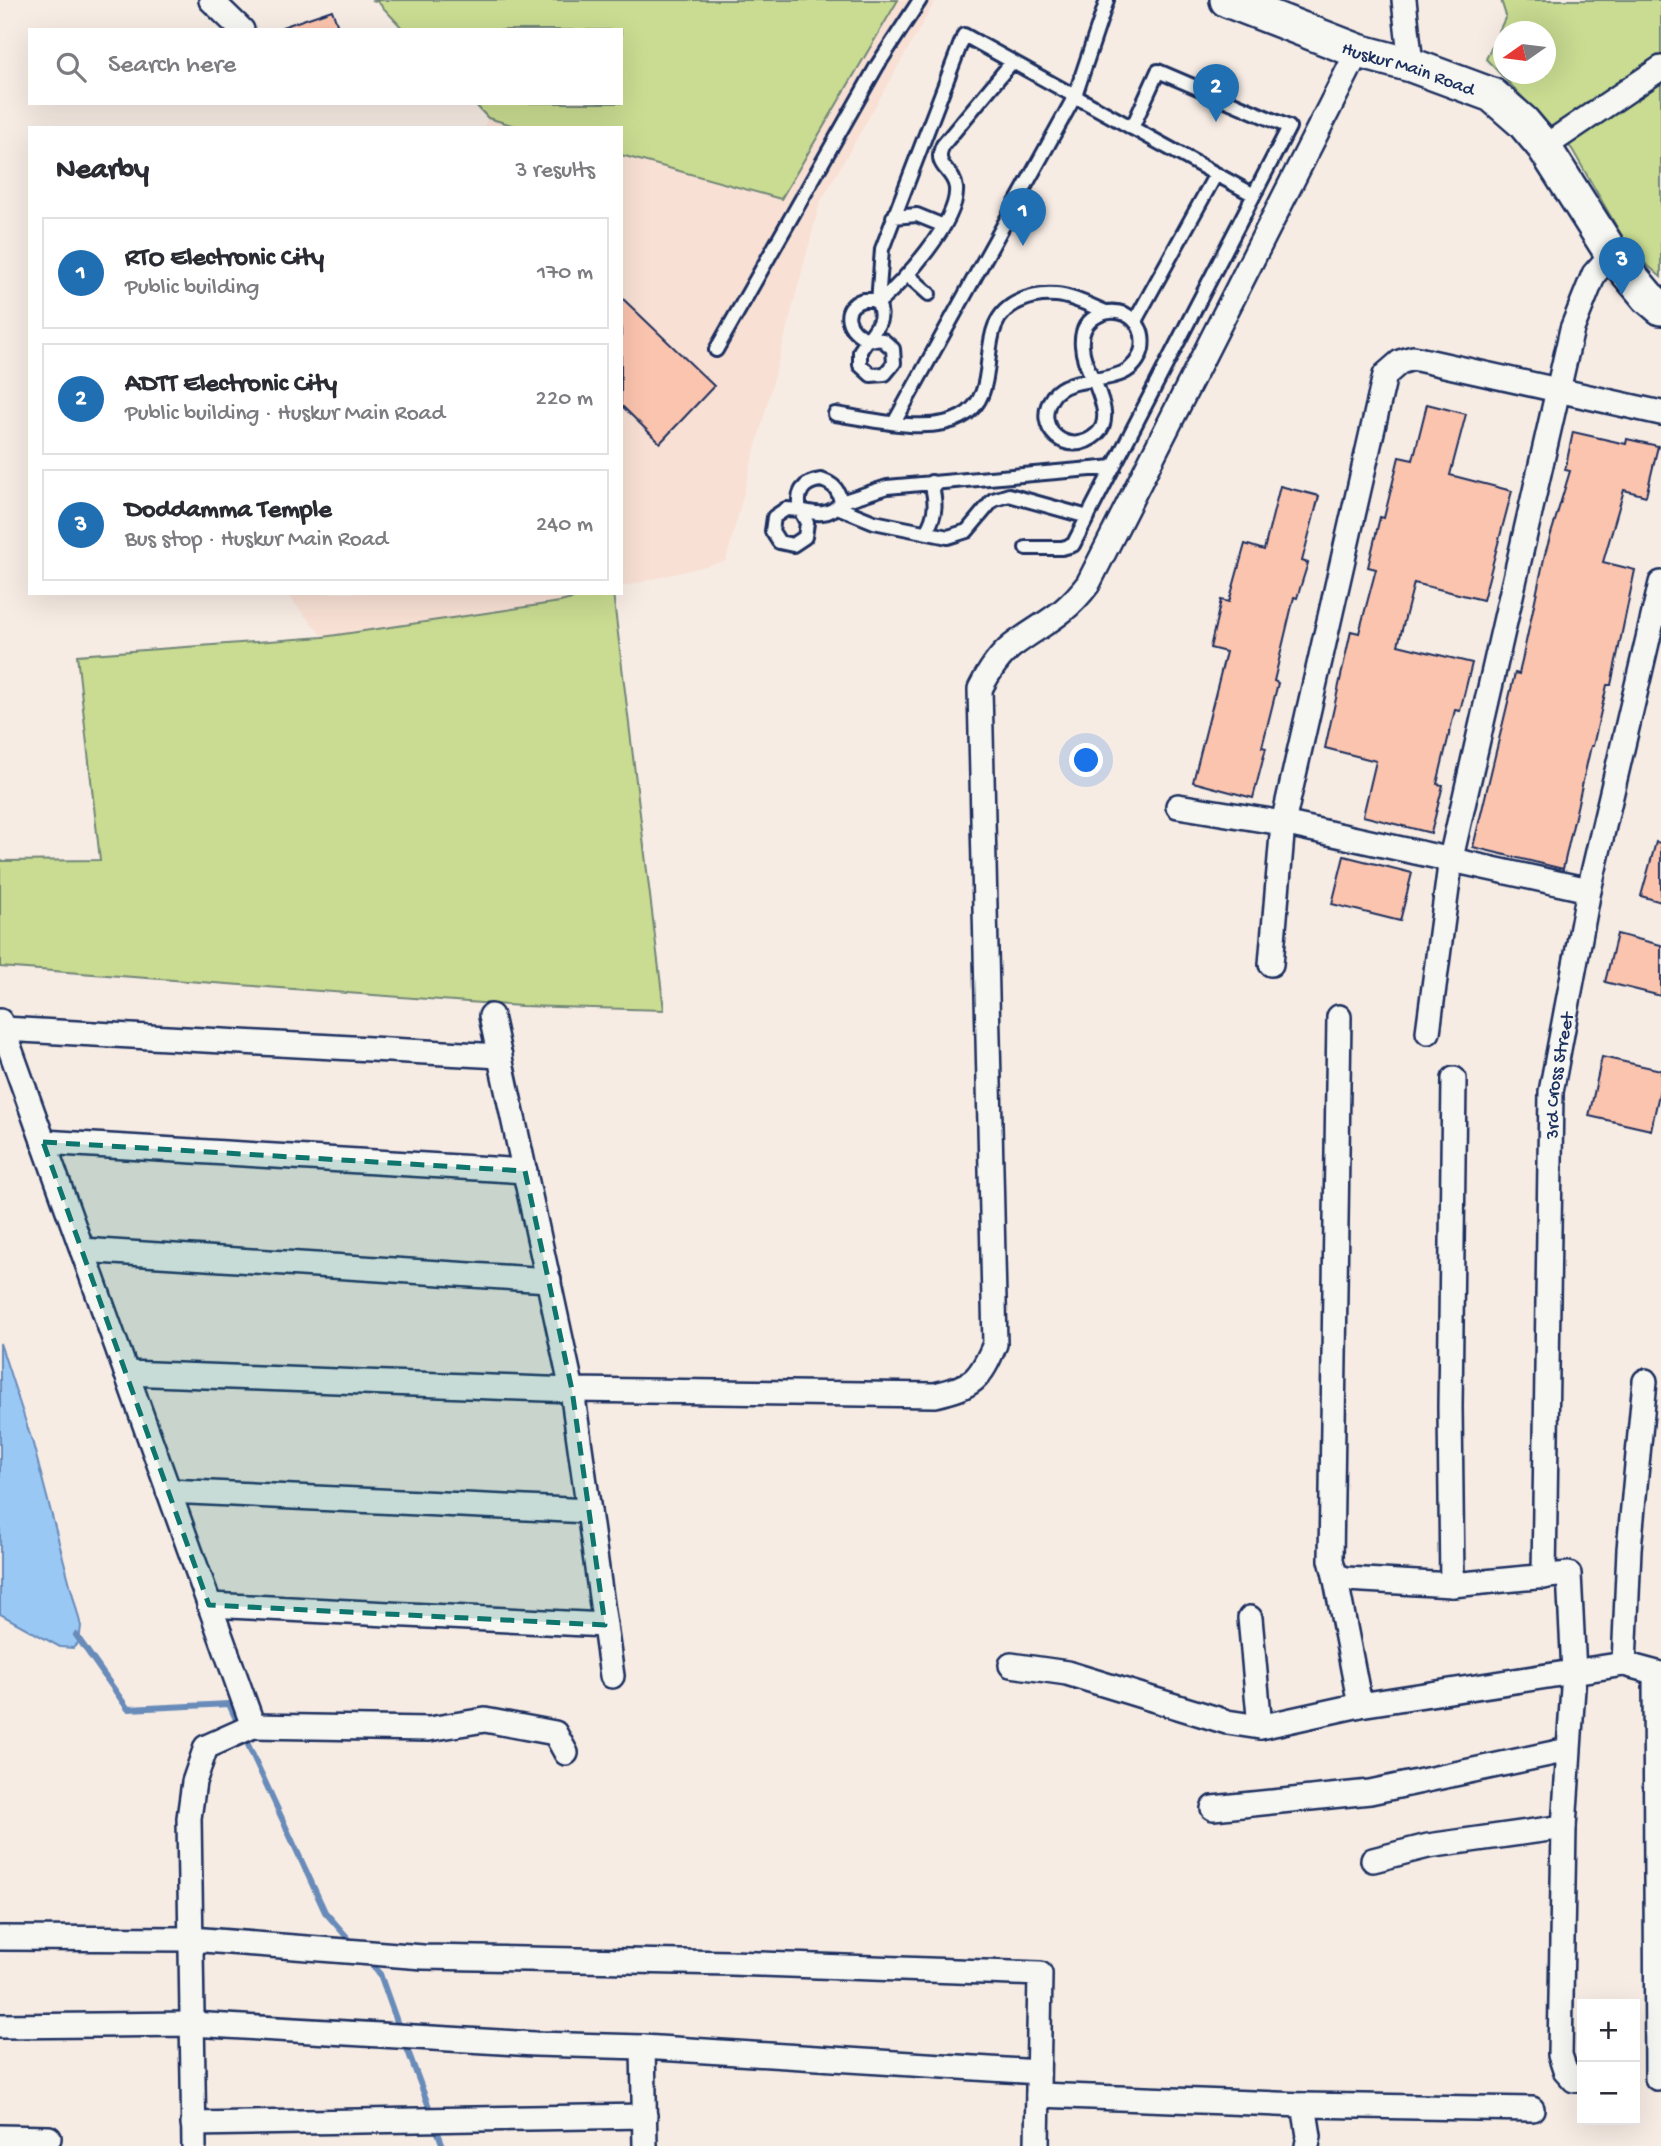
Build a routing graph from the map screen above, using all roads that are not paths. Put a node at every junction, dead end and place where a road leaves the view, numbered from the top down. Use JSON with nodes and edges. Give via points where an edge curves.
{"nodes":[{"id":1,"x":211,"y":0,"type":"edge"},
{"id":2,"x":920,"y":0,"type":"edge"},
{"id":3,"x":1107,"y":0,"type":"edge"},
{"id":4,"x":1227,"y":0,"type":"edge"},
{"id":5,"x":1404,"y":0,"type":"edge"},
{"id":6,"x":241,"y":28,"type":"edge"},
{"id":7,"x":1358,"y":51,"type":"junction"},
{"id":8,"x":1012,"y":62,"type":"junction"},
{"id":9,"x":1411,"y":65,"type":"junction"},
{"id":10,"x":1661,"y":68,"type":"edge"},
{"id":11,"x":1075,"y":96,"type":"junction"},
{"id":12,"x":1132,"y":128,"type":"junction"},
{"id":13,"x":1544,"y":147,"type":"junction"},
{"id":14,"x":1216,"y":174,"type":"junction"},
{"id":15,"x":1254,"y":195,"type":"junction"},
{"id":16,"x":893,"y":217,"type":"junction"},
{"id":17,"x":944,"y":226,"type":"junction"},
{"id":18,"x":1612,"y":254,"type":"junction"},
{"id":19,"x":909,"y":276,"type":"junction"},
{"id":20,"x":929,"y":293,"type":"dead end"},
{"id":21,"x":878,"y":303,"type":"junction"},
{"id":22,"x":1661,"y":308,"type":"edge"},
{"id":23,"x":1106,"y":312,"type":"junction"},
{"id":24,"x":1135,"y":321,"type":"junction"},
{"id":25,"x":716,"y":350,"type":"dead end"},
{"id":26,"x":1094,"y":380,"type":"junction"},
{"id":27,"x":1558,"y":390,"type":"junction"},
{"id":28,"x":1661,"y":413,"type":"edge"},
{"id":29,"x":835,"y":414,"type":"dead end"},
{"id":30,"x":894,"y":423,"type":"junction"},
{"id":31,"x":1114,"y":467,"type":"junction"},
{"id":32,"x":931,"y":482,"type":"junction"},
{"id":33,"x":839,"y":505,"type":"junction"},
{"id":34,"x":1088,"y":517,"type":"junction"},
{"id":35,"x":926,"y":532,"type":"junction"},
{"id":36,"x":1026,"y":548,"type":"dead end"},
{"id":37,"x":1661,"y":583,"type":"edge"},
{"id":38,"x":1178,"y":806,"type":"dead end"},
{"id":39,"x":1283,"y":823,"type":"junction"},
{"id":40,"x":1451,"y":859,"type":"junction"},
{"id":41,"x":1589,"y":890,"type":"junction"},
{"id":42,"x":1271,"y":964,"type":"dead end"},
{"id":43,"x":491,"y":1016,"type":"dead end"},
{"id":44,"x":1339,"y":1017,"type":"dead end"},
{"id":45,"x":1,"y":1025,"type":"edge"},
{"id":46,"x":1428,"y":1032,"type":"dead end"},
{"id":47,"x":500,"y":1056,"type":"junction"},
{"id":48,"x":1454,"y":1079,"type":"dead end"},
{"id":49,"x":43,"y":1142,"type":"junction"},
{"id":50,"x":525,"y":1171,"type":"junction"},
{"id":51,"x":82,"y":1250,"type":"junction"},
{"id":52,"x":549,"y":1280,"type":"junction"},
{"id":53,"x":126,"y":1373,"type":"junction"},
{"id":54,"x":1645,"y":1381,"type":"dead end"},
{"id":55,"x":572,"y":1390,"type":"junction"},
{"id":56,"x":168,"y":1491,"type":"junction"},
{"id":57,"x":589,"y":1511,"type":"junction"},
{"id":58,"x":1335,"y":1575,"type":"junction"},
{"id":59,"x":1544,"y":1577,"type":"junction"},
{"id":60,"x":1452,"y":1585,"type":"junction"},
{"id":61,"x":209,"y":1605,"type":"junction"},
{"id":62,"x":1250,"y":1618,"type":"dead end"},
{"id":63,"x":605,"y":1625,"type":"junction"},
{"id":64,"x":1624,"y":1664,"type":"junction"},
{"id":65,"x":1011,"y":1665,"type":"dead end"},
{"id":66,"x":1574,"y":1672,"type":"junction"},
{"id":67,"x":1658,"y":1674,"type":"edge"},
{"id":68,"x":612,"y":1676,"type":"dead end"},
{"id":69,"x":1360,"y":1705,"type":"junction"},
{"id":70,"x":253,"y":1726,"type":"junction"},
{"id":71,"x":1260,"y":1727,"type":"junction"},
{"id":72,"x":1568,"y":1751,"type":"junction"},
{"id":73,"x":566,"y":1753,"type":"dead end"},
{"id":74,"x":1213,"y":1808,"type":"dead end"},
{"id":75,"x":1564,"y":1827,"type":"junction"},
{"id":76,"x":1373,"y":1860,"type":"dead end"},
{"id":77,"x":0,"y":1938,"type":"edge"},
{"id":78,"x":191,"y":1939,"type":"junction"},
{"id":79,"x":192,"y":2024,"type":"junction"},
{"id":80,"x":0,"y":2026,"type":"edge"},
{"id":81,"x":643,"y":2046,"type":"junction"},
{"id":82,"x":1038,"y":2072,"type":"junction"},
{"id":83,"x":1651,"y":2078,"type":"edge"},
{"id":84,"x":1577,"y":2080,"type":"edge"},
{"id":85,"x":1038,"y":2095,"type":"junction"},
{"id":86,"x":1304,"y":2105,"type":"junction"},
{"id":87,"x":1532,"y":2109,"type":"dead end"},
{"id":88,"x":645,"y":2116,"type":"junction"},
{"id":89,"x":194,"y":2135,"type":"edge"},
{"id":90,"x":0,"y":2137,"type":"edge"},
{"id":91,"x":49,"y":2138,"type":"dead end"},
{"id":92,"x":645,"y":2146,"type":"edge"},
{"id":93,"x":1037,"y":2146,"type":"edge"},
{"id":94,"x":1307,"y":2146,"type":"edge"}],
"edges":[{"from":1,"to":6,"type":"street"},
{"from":2,"to":25,"type":"lane","via":[[850,112]]},
{"from":3,"to":11,"type":"lane"},
{"from":4,"to":7,"type":"main road","name":"Huskur Main Road"},
{"from":5,"to":9,"type":"street"},
{"from":7,"to":9,"type":"main road","name":"Huskur Main Road"},
{"from":7,"to":55,"type":"street","via":[[1088,584],[1061,615],[1010,647],[980,689],[996,1344],[983,1374],[960,1390],[935,1395]]},
{"from":8,"to":11,"type":"lane"},
{"from":8,"to":16,"type":"lane","via":[[964,35]]},
{"from":8,"to":17,"type":"lane","via":[[939,152],[957,191]]},
{"from":9,"to":13,"type":"main road","name":"Huskur Main Road","via":[[1492,95]]},
{"from":10,"to":13,"type":"street"},
{"from":11,"to":12,"type":"lane"},
{"from":11,"to":30,"type":"lane"},
{"from":12,"to":14,"type":"lane"},
{"from":12,"to":15,"type":"lane","via":[[1158,71],[1289,128]]},
{"from":13,"to":18,"type":"main road","name":"Huskur Main Road"},
{"from":14,"to":15,"type":"lane"},
{"from":14,"to":24,"type":"lane"},
{"from":15,"to":31,"type":"lane"},
{"from":16,"to":17,"type":"lane","via":[[918,215]]},
{"from":16,"to":21,"type":"lane","via":[[882,249]]},
{"from":17,"to":19,"type":"lane"},
{"from":18,"to":22,"type":"main road","name":"Huskur Main Road"},
{"from":18,"to":27,"type":"street","via":[[1594,274],[1572,329]]},
{"from":19,"to":20,"type":"lane"},
{"from":19,"to":21,"type":"lane"},
{"from":21,"to":21,"type":"lane","via":[[857,302],[849,313],[849,324],[858,336],[867,339],[880,324]]},
{"from":23,"to":24,"type":"lane","via":[[1123,313]]},
{"from":23,"to":26,"type":"lane","via":[[1083,332],[1082,349]]},
{"from":23,"to":30,"type":"lane","via":[[1058,295],[1010,305],[991,336],[981,399],[963,417],[945,423]]},
{"from":24,"to":26,"type":"lane","via":[[1143,342],[1139,358],[1118,376]]},
{"from":26,"to":26,"type":"lane","via":[[1054,394],[1046,411],[1048,427],[1058,439],[1072,445],[1088,442],[1101,430],[1105,417]]},
{"from":27,"to":28,"type":"street"},
{"from":27,"to":39,"type":"street","via":[[1413,358],[1385,375]]},
{"from":27,"to":40,"type":"street"},
{"from":29,"to":30,"type":"lane"},
{"from":31,"to":32,"type":"lane"},
{"from":31,"to":34,"type":"lane"},
{"from":32,"to":33,"type":"lane","via":[[887,487]]},
{"from":32,"to":35,"type":"lane","via":[[935,517]]},
{"from":33,"to":33,"type":"lane","via":[[817,515],[800,509],[799,492],[813,481],[821,481],[839,492]]},
{"from":33,"to":35,"type":"lane","via":[[874,522]]},
{"from":34,"to":35,"type":"lane","via":[[1009,495],[993,500],[967,531],[948,537]]},
{"from":34,"to":36,"type":"lane","via":[[1073,545]]},
{"from":37,"to":41,"type":"street","name":"3rd Cross Street"},
{"from":38,"to":39,"type":"street"},
{"from":39,"to":40,"type":"street"},
{"from":39,"to":42,"type":"street"},
{"from":40,"to":41,"type":"street"},
{"from":40,"to":46,"type":"street"},
{"from":41,"to":59,"type":"street","name":"3rd Cross Street","via":[[1551,1092]]},
{"from":43,"to":47,"type":"street"},
{"from":44,"to":58,"type":"street","via":[[1331,1560]]},
{"from":45,"to":47,"type":"street"},
{"from":45,"to":49,"type":"street"},
{"from":47,"to":50,"type":"street"},
{"from":48,"to":60,"type":"street"},
{"from":49,"to":50,"type":"street"},
{"from":49,"to":51,"type":"street"},
{"from":50,"to":52,"type":"street"},
{"from":51,"to":52,"type":"street"},
{"from":51,"to":53,"type":"street"},
{"from":52,"to":55,"type":"street"},
{"from":53,"to":55,"type":"street"},
{"from":53,"to":56,"type":"street"},
{"from":54,"to":64,"type":"street","via":[[1629,1549]]},
{"from":55,"to":57,"type":"street"},
{"from":56,"to":57,"type":"street"},
{"from":56,"to":61,"type":"street"},
{"from":57,"to":63,"type":"street"},
{"from":58,"to":60,"type":"street"},
{"from":58,"to":69,"type":"street"},
{"from":59,"to":60,"type":"street"},
{"from":59,"to":66,"type":"street","via":[[1569,1574]]},
{"from":61,"to":63,"type":"street"},
{"from":61,"to":70,"type":"street"},
{"from":62,"to":71,"type":"street"},
{"from":63,"to":68,"type":"street"},
{"from":64,"to":66,"type":"street"},
{"from":64,"to":67,"type":"street"},
{"from":65,"to":71,"type":"street","via":[[1067,1673],[1227,1722]]},
{"from":66,"to":69,"type":"street"},
{"from":66,"to":72,"type":"street"},
{"from":67,"to":83,"type":"street"},
{"from":69,"to":71,"type":"street"},
{"from":70,"to":73,"type":"street","via":[[429,1729],[485,1720],[555,1733]]},
{"from":70,"to":78,"type":"street","via":[[206,1746],[194,1782],[189,1818]]},
{"from":72,"to":74,"type":"street","via":[[1370,1792]]},
{"from":72,"to":75,"type":"street"},
{"from":75,"to":76,"type":"street","via":[[1428,1846]]},
{"from":75,"to":84,"type":"street","via":[[1560,2055],[1565,2070]]},
{"from":77,"to":78,"type":"street"},
{"from":78,"to":79,"type":"street"},
{"from":78,"to":82,"type":"street","via":[[423,1957],[1040,1974]]},
{"from":79,"to":80,"type":"street"},
{"from":79,"to":81,"type":"street","via":[[535,2045]]},
{"from":79,"to":89,"type":"street"},
{"from":81,"to":82,"type":"street"},
{"from":81,"to":88,"type":"street"},
{"from":82,"to":85,"type":"street"},
{"from":85,"to":86,"type":"street"},
{"from":85,"to":93,"type":"street"},
{"from":86,"to":87,"type":"street"},
{"from":86,"to":94,"type":"street"},
{"from":88,"to":89,"type":"street"},
{"from":88,"to":92,"type":"street"},
{"from":90,"to":91,"type":"street"}]}
